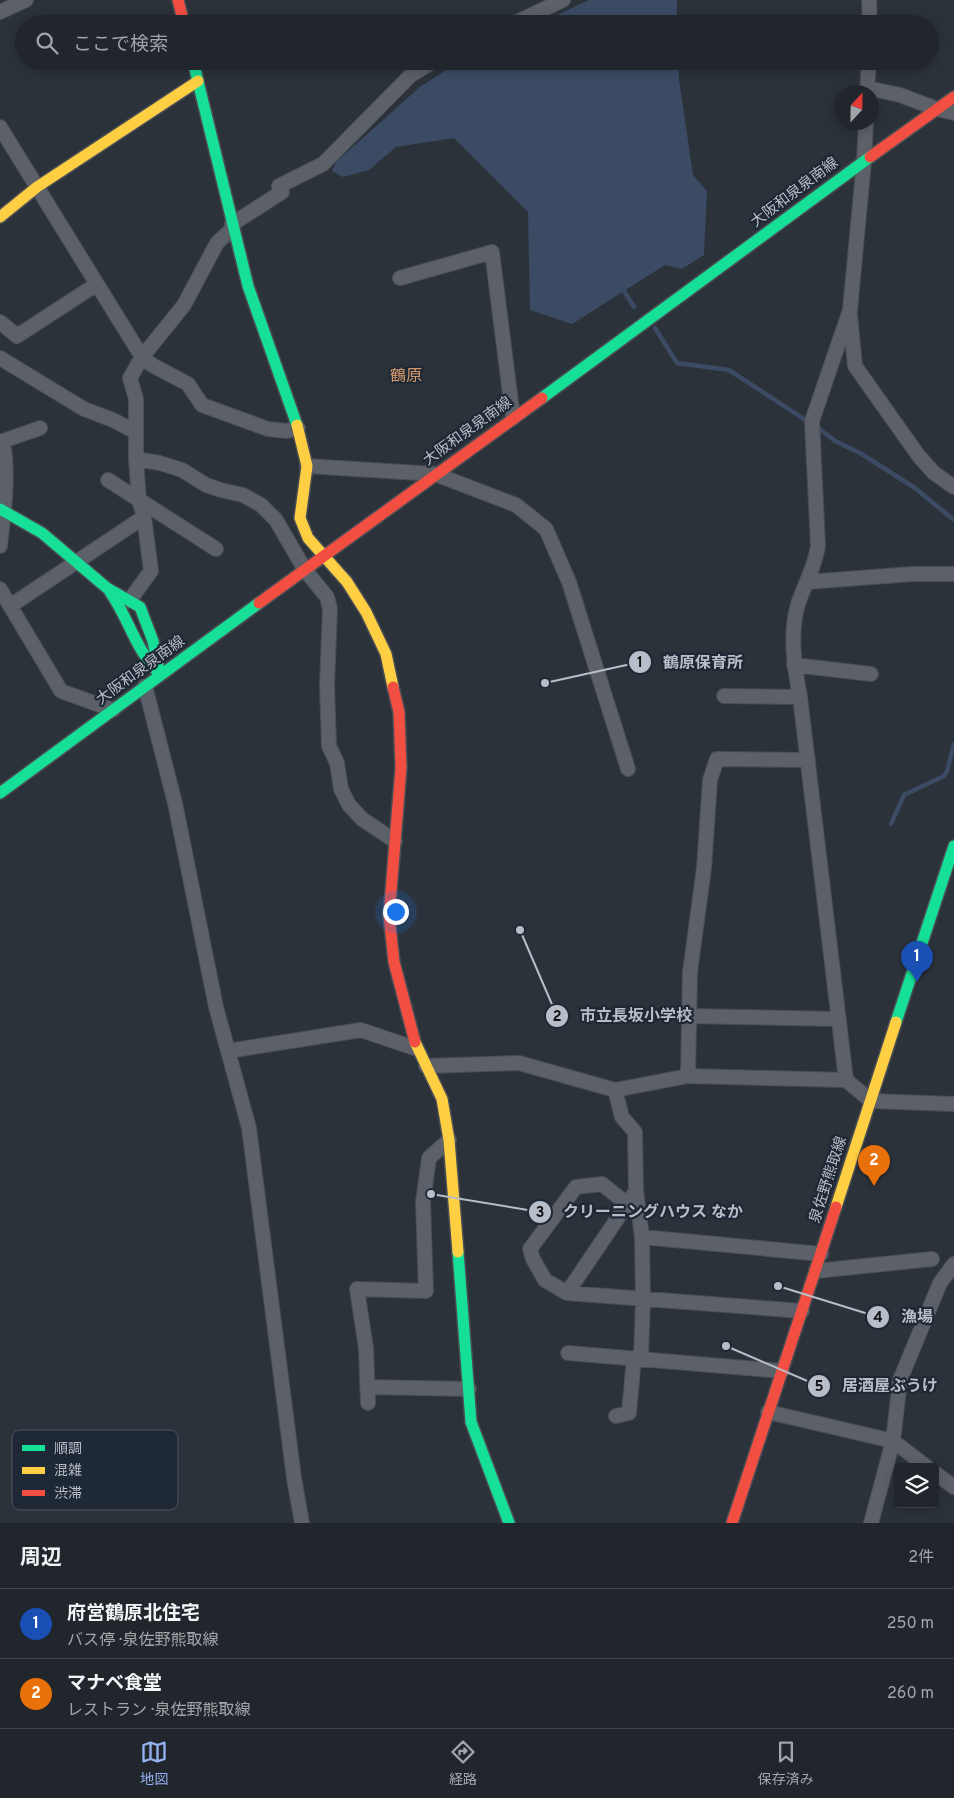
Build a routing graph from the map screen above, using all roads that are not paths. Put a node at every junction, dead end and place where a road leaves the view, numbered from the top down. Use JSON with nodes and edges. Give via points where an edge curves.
{"nodes":[{"id":1,"x":26,"y":0,"type":"edge"},
{"id":2,"x":178,"y":0,"type":"edge"},
{"id":3,"x":563,"y":0,"type":"edge"},
{"id":4,"x":869,"y":0,"type":"edge"},
{"id":5,"x":0,"y":12,"type":"edge"},
{"id":6,"x":182,"y":15,"type":"edge"},
{"id":7,"x":532,"y":15,"type":"edge"},
{"id":8,"x":870,"y":15,"type":"edge"},
{"id":9,"x":195,"y":70,"type":"edge"},
{"id":10,"x":419,"y":70,"type":"edge"},
{"id":11,"x":868,"y":70,"type":"edge"},
{"id":12,"x":198,"y":81,"type":"junction"},
{"id":13,"x":867,"y":85,"type":"edge"},
{"id":14,"x":879,"y":92,"type":"edge"},
{"id":15,"x":954,"y":96,"type":"edge"},
{"id":16,"x":937,"y":108,"type":"junction"},
{"id":17,"x":954,"y":113,"type":"edge"},
{"id":18,"x":0,"y":127,"type":"edge"},
{"id":19,"x":866,"y":130,"type":"edge"},
{"id":20,"x":864,"y":161,"type":"junction"},
{"id":21,"x":37,"y":187,"type":"junction"},
{"id":22,"x":0,"y":217,"type":"edge"},
{"id":23,"x":232,"y":226,"type":"junction"},
{"id":24,"x":400,"y":278,"type":"dead end"},
{"id":25,"x":97,"y":284,"type":"junction"},
{"id":26,"x":850,"y":310,"type":"junction"},
{"id":27,"x":0,"y":322,"type":"edge"},
{"id":28,"x":142,"y":357,"type":"junction"},
{"id":29,"x":0,"y":358,"type":"edge"},
{"id":30,"x":513,"y":418,"type":"junction"},
{"id":31,"x":40,"y":428,"type":"dead end"},
{"id":32,"x":298,"y":428,"type":"junction"},
{"id":33,"x":136,"y":432,"type":"junction"},
{"id":34,"x":136,"y":459,"type":"junction"},
{"id":35,"x":306,"y":466,"type":"junction"},
{"id":36,"x":435,"y":474,"type":"junction"},
{"id":37,"x":108,"y":480,"type":"dead end"},
{"id":38,"x":954,"y":487,"type":"edge"},
{"id":39,"x":139,"y":500,"type":"junction"},
{"id":40,"x":2,"y":510,"type":"edge"},
{"id":41,"x":144,"y":516,"type":"junction"},
{"id":42,"x":0,"y":546,"type":"edge"},
{"id":43,"x":216,"y":550,"type":"dead end"},
{"id":44,"x":324,"y":556,"type":"junction"},
{"id":45,"x":76,"y":562,"type":"junction"},
{"id":46,"x":305,"y":570,"type":"junction"},
{"id":47,"x":954,"y":574,"type":"edge"},
{"id":48,"x":807,"y":582,"type":"junction"},
{"id":49,"x":107,"y":588,"type":"junction"},
{"id":50,"x":0,"y":589,"type":"edge"},
{"id":51,"x":129,"y":601,"type":"junction"},
{"id":52,"x":10,"y":606,"type":"junction"},
{"id":53,"x":794,"y":665,"type":"junction"},
{"id":54,"x":871,"y":674,"type":"dead end"},
{"id":55,"x":160,"y":675,"type":"junction"},
{"id":56,"x":146,"y":686,"type":"junction"},
{"id":57,"x":724,"y":696,"type":"dead end"},
{"id":58,"x":800,"y":697,"type":"junction"},
{"id":59,"x":113,"y":710,"type":"junction"},
{"id":60,"x":808,"y":760,"type":"junction"},
{"id":61,"x":628,"y":769,"type":"dead end"},
{"id":62,"x":0,"y":793,"type":"edge"},
{"id":63,"x":395,"y":841,"type":"junction"},
{"id":64,"x":954,"y":846,"type":"edge"},
{"id":65,"x":689,"y":1016,"type":"junction"},
{"id":66,"x":839,"y":1019,"type":"junction"},
{"id":67,"x":417,"y":1049,"type":"junction"},
{"id":68,"x":228,"y":1051,"type":"junction"},
{"id":69,"x":426,"y":1066,"type":"junction"},
{"id":70,"x":688,"y":1076,"type":"junction"},
{"id":71,"x":846,"y":1080,"type":"junction"},
{"id":72,"x":615,"y":1090,"type":"junction"},
{"id":73,"x":871,"y":1101,"type":"junction"},
{"id":74,"x":954,"y":1104,"type":"edge"},
{"id":75,"x":449,"y":1140,"type":"junction"},
{"id":76,"x":636,"y":1191,"type":"junction"},
{"id":77,"x":627,"y":1204,"type":"junction"},
{"id":78,"x":642,"y":1237,"type":"junction"},
{"id":79,"x":821,"y":1254,"type":"junction"},
{"id":80,"x":932,"y":1259,"type":"dead end"},
{"id":81,"x":954,"y":1264,"type":"edge"},
{"id":82,"x":816,"y":1271,"type":"junction"},
{"id":83,"x":568,"y":1293,"type":"junction"},
{"id":84,"x":643,"y":1299,"type":"junction"},
{"id":85,"x":802,"y":1311,"type":"junction"},
{"id":86,"x":568,"y":1352,"type":"dead end"},
{"id":87,"x":637,"y":1358,"type":"junction"},
{"id":88,"x":782,"y":1372,"type":"junction"},
{"id":89,"x":367,"y":1387,"type":"junction"},
{"id":90,"x":469,"y":1389,"type":"junction"},
{"id":91,"x":368,"y":1403,"type":"dead end"},
{"id":92,"x":768,"y":1412,"type":"junction"},
{"id":93,"x":616,"y":1416,"type":"dead end"},
{"id":94,"x":893,"y":1441,"type":"junction"},
{"id":95,"x":922,"y":1463,"type":"edge"},
{"id":96,"x":939,"y":1476,"type":"edge"},
{"id":97,"x":954,"y":1487,"type":"edge"},
{"id":98,"x":302,"y":1523,"type":"edge"},
{"id":99,"x":509,"y":1523,"type":"edge"},
{"id":100,"x":732,"y":1523,"type":"edge"},
{"id":101,"x":872,"y":1523,"type":"edge"}],
"edges":[{"from":1,"to":5,"type":"street"},
{"from":2,"to":6,"type":"street"},
{"from":3,"to":7,"type":"street"},
{"from":4,"to":8,"type":"street"},
{"from":9,"to":12,"type":"street"},
{"from":10,"to":23,"type":"street","via":[[324,164],[279,186],[282,192]]},
{"from":11,"to":13,"type":"street"},
{"from":12,"to":21,"type":"street"},
{"from":12,"to":23,"type":"street"},
{"from":14,"to":16,"type":"street","via":[[900,95]]},
{"from":15,"to":16,"type":"street","name":"大阪和泉泉南線"},
{"from":16,"to":17,"type":"street"},
{"from":16,"to":20,"type":"street","name":"大阪和泉泉南線"},
{"from":18,"to":21,"type":"street"},
{"from":19,"to":20,"type":"street"},
{"from":20,"to":26,"type":"street"},
{"from":20,"to":30,"type":"street","name":"大阪和泉泉南線"},
{"from":21,"to":22,"type":"street"},
{"from":21,"to":25,"type":"street"},
{"from":23,"to":28,"type":"street","via":[[217,242],[184,304]]},
{"from":23,"to":32,"type":"street","via":[[248,286]]},
{"from":24,"to":30,"type":"street","via":[[492,252]]},
{"from":25,"to":27,"type":"street","via":[[17,336]]},
{"from":25,"to":28,"type":"street"},
{"from":26,"to":38,"type":"street","via":[[855,366],[918,455],[934,473]]},
{"from":26,"to":48,"type":"street","via":[[812,421],[818,546]]},
{"from":28,"to":32,"type":"street","via":[[188,384],[202,405],[268,429],[287,431]]},
{"from":28,"to":33,"type":"street","via":[[130,378],[136,399]]},
{"from":29,"to":33,"type":"street","via":[[84,409]]},
{"from":30,"to":36,"type":"street","name":"大阪和泉泉南線"},
{"from":31,"to":40,"type":"street","via":[[3,441],[7,464]]},
{"from":32,"to":35,"type":"street"},
{"from":33,"to":34,"type":"street"},
{"from":34,"to":39,"type":"street"},
{"from":34,"to":46,"type":"street","via":[[182,470],[206,485],[243,495],[262,506],[276,520]]},
{"from":35,"to":36,"type":"street"},
{"from":35,"to":44,"type":"street","via":[[300,518],[308,538]]},
{"from":36,"to":44,"type":"street","name":"大阪和泉泉南線"},
{"from":36,"to":61,"type":"street","via":[[516,505],[546,529],[569,582]]},
{"from":37,"to":39,"type":"street"},
{"from":39,"to":41,"type":"street"},
{"from":39,"to":43,"type":"street"},
{"from":40,"to":42,"type":"street"},
{"from":40,"to":45,"type":"street","via":[[42,533]]},
{"from":41,"to":45,"type":"street"},
{"from":41,"to":51,"type":"street","via":[[151,571]]},
{"from":44,"to":46,"type":"street","name":"大阪和泉泉南線"},
{"from":44,"to":63,"type":"street","via":[[347,582],[366,612],[386,654],[399,712],[401,768]]},
{"from":45,"to":49,"type":"street"},
{"from":45,"to":52,"type":"street"},
{"from":46,"to":55,"type":"street","name":"大阪和泉泉南線"},
{"from":46,"to":63,"type":"street","via":[[328,596],[329,746],[337,763],[341,789],[349,805],[362,818]]},
{"from":47,"to":48,"type":"street"},
{"from":48,"to":53,"type":"street","via":[[795,616]]},
{"from":49,"to":51,"type":"street"},
{"from":49,"to":55,"type":"street","via":[[148,663]]},
{"from":50,"to":52,"type":"street"},
{"from":51,"to":55,"type":"street","via":[[140,607],[153,641]]},
{"from":52,"to":59,"type":"street","via":[[61,691]]},
{"from":53,"to":54,"type":"street"},
{"from":53,"to":58,"type":"street"},
{"from":55,"to":56,"type":"street","name":"大阪和泉泉南線"},
{"from":56,"to":59,"type":"street","name":"大阪和泉泉南線"},
{"from":56,"to":68,"type":"street"},
{"from":57,"to":58,"type":"street"},
{"from":58,"to":60,"type":"street"},
{"from":59,"to":62,"type":"street","name":"大阪和泉泉南線"},
{"from":60,"to":65,"type":"street","via":[[717,759],[710,780],[704,868],[690,972]]},
{"from":60,"to":66,"type":"street"},
{"from":63,"to":67,"type":"street","via":[[390,925],[394,962]]},
{"from":64,"to":73,"type":"street","name":"泉佐野熊取線"},
{"from":65,"to":66,"type":"street"},
{"from":65,"to":70,"type":"street"},
{"from":66,"to":71,"type":"street"},
{"from":67,"to":68,"type":"street","via":[[361,1030]]},
{"from":67,"to":69,"type":"street"},
{"from":68,"to":98,"type":"street","via":[[249,1128]]},
{"from":69,"to":72,"type":"street","via":[[519,1063]]},
{"from":69,"to":75,"type":"street","via":[[442,1099]]},
{"from":70,"to":71,"type":"street"},
{"from":70,"to":72,"type":"street"},
{"from":71,"to":73,"type":"street"},
{"from":72,"to":76,"type":"street","via":[[622,1117],[635,1132]]},
{"from":73,"to":74,"type":"street"},
{"from":73,"to":79,"type":"street","name":"泉佐野熊取線"},
{"from":75,"to":89,"type":"street","via":[[429,1158],[423,1202],[426,1291],[357,1289],[366,1348]]},
{"from":75,"to":90,"type":"street"},
{"from":76,"to":77,"type":"street"},
{"from":76,"to":78,"type":"street"},
{"from":77,"to":83,"type":"street"},
{"from":77,"to":83,"type":"street","via":[[602,1184],[576,1187],[530,1249],[545,1280]]},
{"from":78,"to":79,"type":"street"},
{"from":78,"to":84,"type":"street"},
{"from":79,"to":82,"type":"street","name":"泉佐野熊取線"},
{"from":80,"to":82,"type":"street"},
{"from":81,"to":94,"type":"street","via":[[940,1283],[900,1380]]},
{"from":82,"to":85,"type":"street","name":"泉佐野熊取線"},
{"from":83,"to":84,"type":"street"},
{"from":84,"to":85,"type":"street"},
{"from":84,"to":87,"type":"street"},
{"from":85,"to":88,"type":"street","name":"泉佐野熊取線"},
{"from":86,"to":87,"type":"street"},
{"from":87,"to":88,"type":"street"},
{"from":87,"to":93,"type":"street","via":[[629,1413]]},
{"from":88,"to":92,"type":"street","name":"泉佐野熊取線"},
{"from":89,"to":90,"type":"street"},
{"from":89,"to":91,"type":"street"},
{"from":90,"to":99,"type":"street","via":[[471,1422]]},
{"from":92,"to":94,"type":"street"},
{"from":92,"to":100,"type":"street","name":"泉佐野熊取線"},
{"from":94,"to":95,"type":"street"},
{"from":94,"to":101,"type":"street"},
{"from":96,"to":97,"type":"street"}]}
